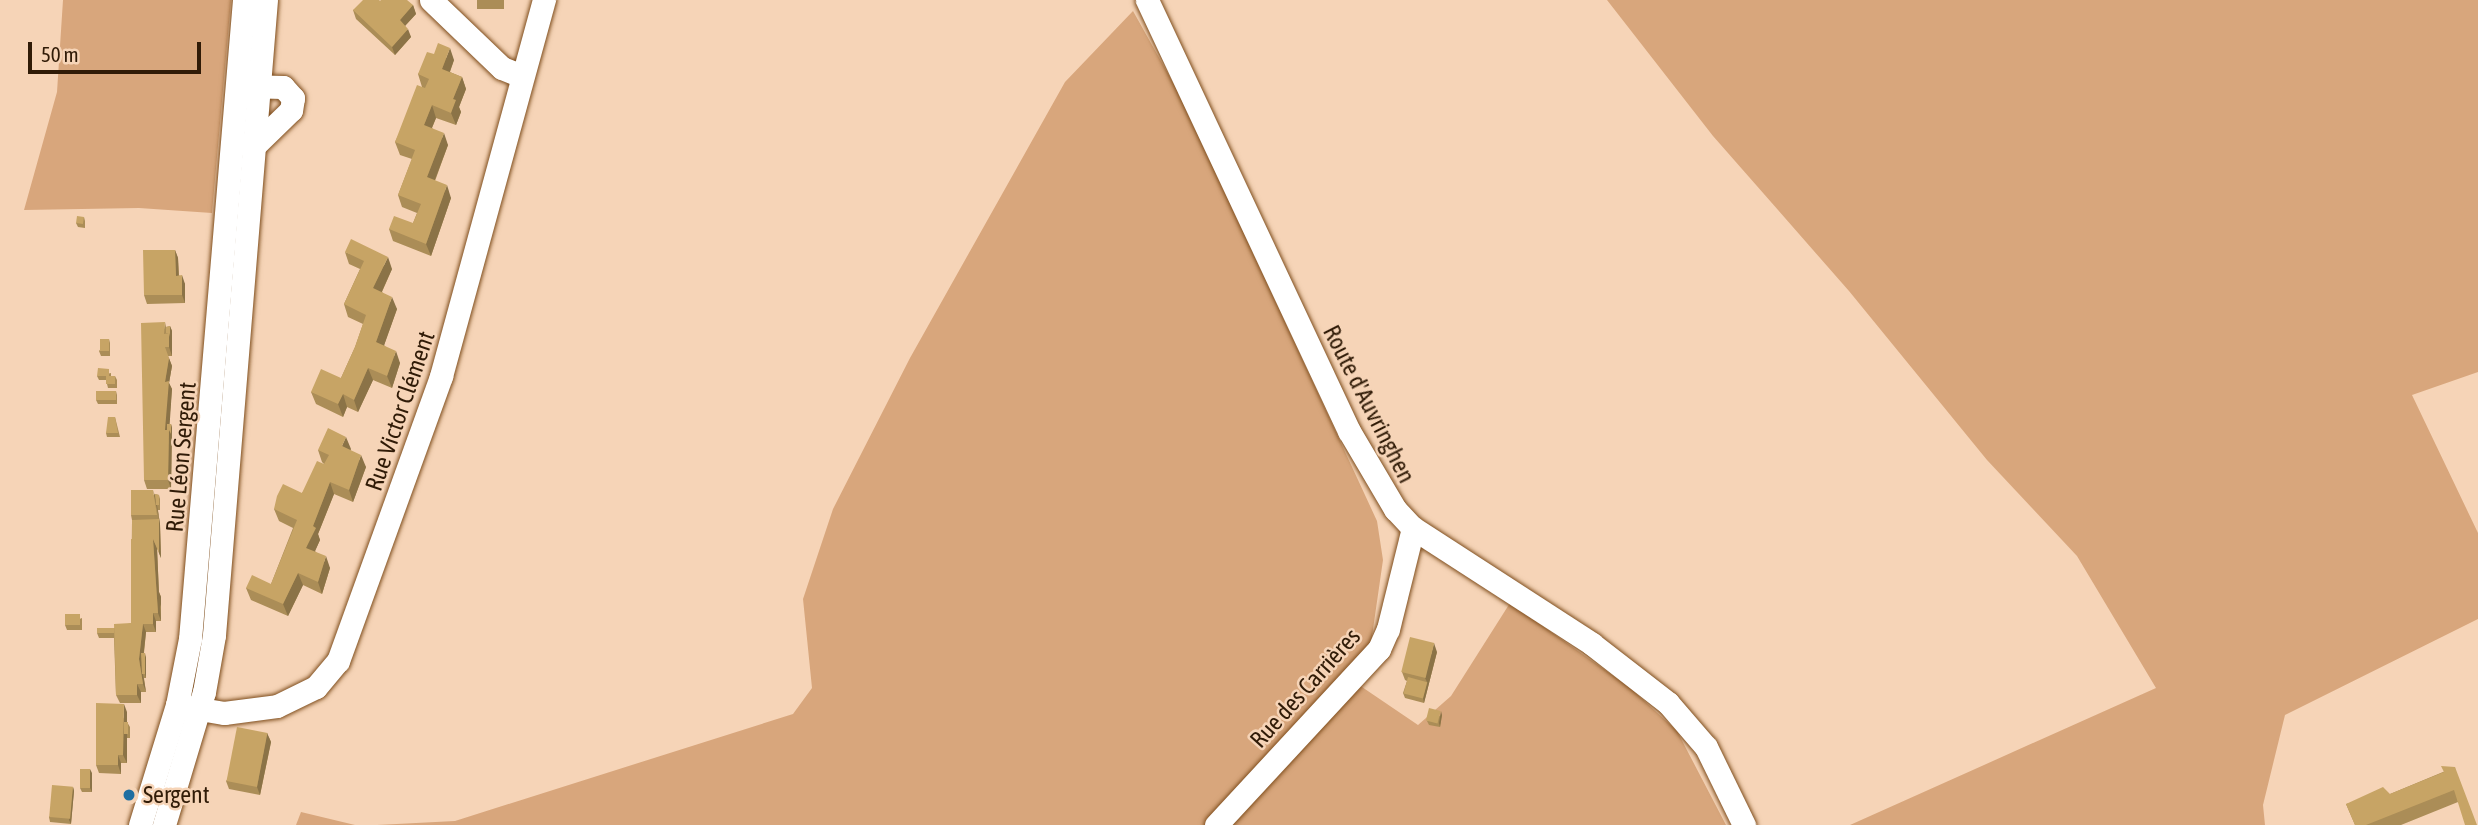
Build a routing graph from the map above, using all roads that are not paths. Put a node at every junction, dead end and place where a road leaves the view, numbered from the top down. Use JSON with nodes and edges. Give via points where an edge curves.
{"nodes":[{"id":1,"x":244,"y":0,"type":"edge"},
{"id":2,"x":266,"y":0,"type":"edge"},
{"id":3,"x":431,"y":0,"type":"edge"},
{"id":4,"x":544,"y":0,"type":"edge"},
{"id":5,"x":1147,"y":0,"type":"edge"},
{"id":6,"x":522,"y":76,"type":"junction"},
{"id":7,"x":248,"y":86,"type":"junction"},
{"id":8,"x":254,"y":146,"type":"junction"},
{"id":9,"x":1413,"y":528,"type":"junction"},
{"id":10,"x":188,"y":707,"type":"junction"},
{"id":11,"x":140,"y":825,"type":"edge"},
{"id":12,"x":164,"y":825,"type":"edge"},
{"id":13,"x":1216,"y":825,"type":"edge"},
{"id":14,"x":1744,"y":825,"type":"edge"}],
"edges":[{"from":1,"to":7,"type":"street","name":"Rue Léon Sergent"},
{"from":2,"to":7,"type":"street","name":"Rue Léon Sergent"},
{"from":3,"to":6,"type":"street","via":[[502,68]]},
{"from":4,"to":6,"type":"street","name":"Rue Victor Clément"},
{"from":5,"to":9,"type":"street","name":"Route d'Auvringhen","via":[[1349,431],[1385,496]]},
{"from":6,"to":10,"type":"street","name":"Rue Victor Clément","via":[[495,191],[441,376],[338,661],[316,687],[277,706],[236,713]]},
{"from":7,"to":8,"type":"street","name":"Rue Léon Sergent"},
{"from":7,"to":8,"type":"street","via":[[283,87],[293,103]]},
{"from":7,"to":10,"type":"street","name":"Rue Léon Sergent"},
{"from":8,"to":10,"type":"street","name":"Rue Léon Sergent","via":[[214,635]]},
{"from":9,"to":13,"type":"street","name":"Rue des Carrières","via":[[1379,649]]},
{"from":9,"to":14,"type":"street","name":"Route d'Auvringhen","via":[[1592,644],[1668,703],[1706,747]]},
{"from":10,"to":11,"type":"street","name":"Rue Léon Sergent"},
{"from":10,"to":12,"type":"street","name":"Rue Léon Sergent"}]}
